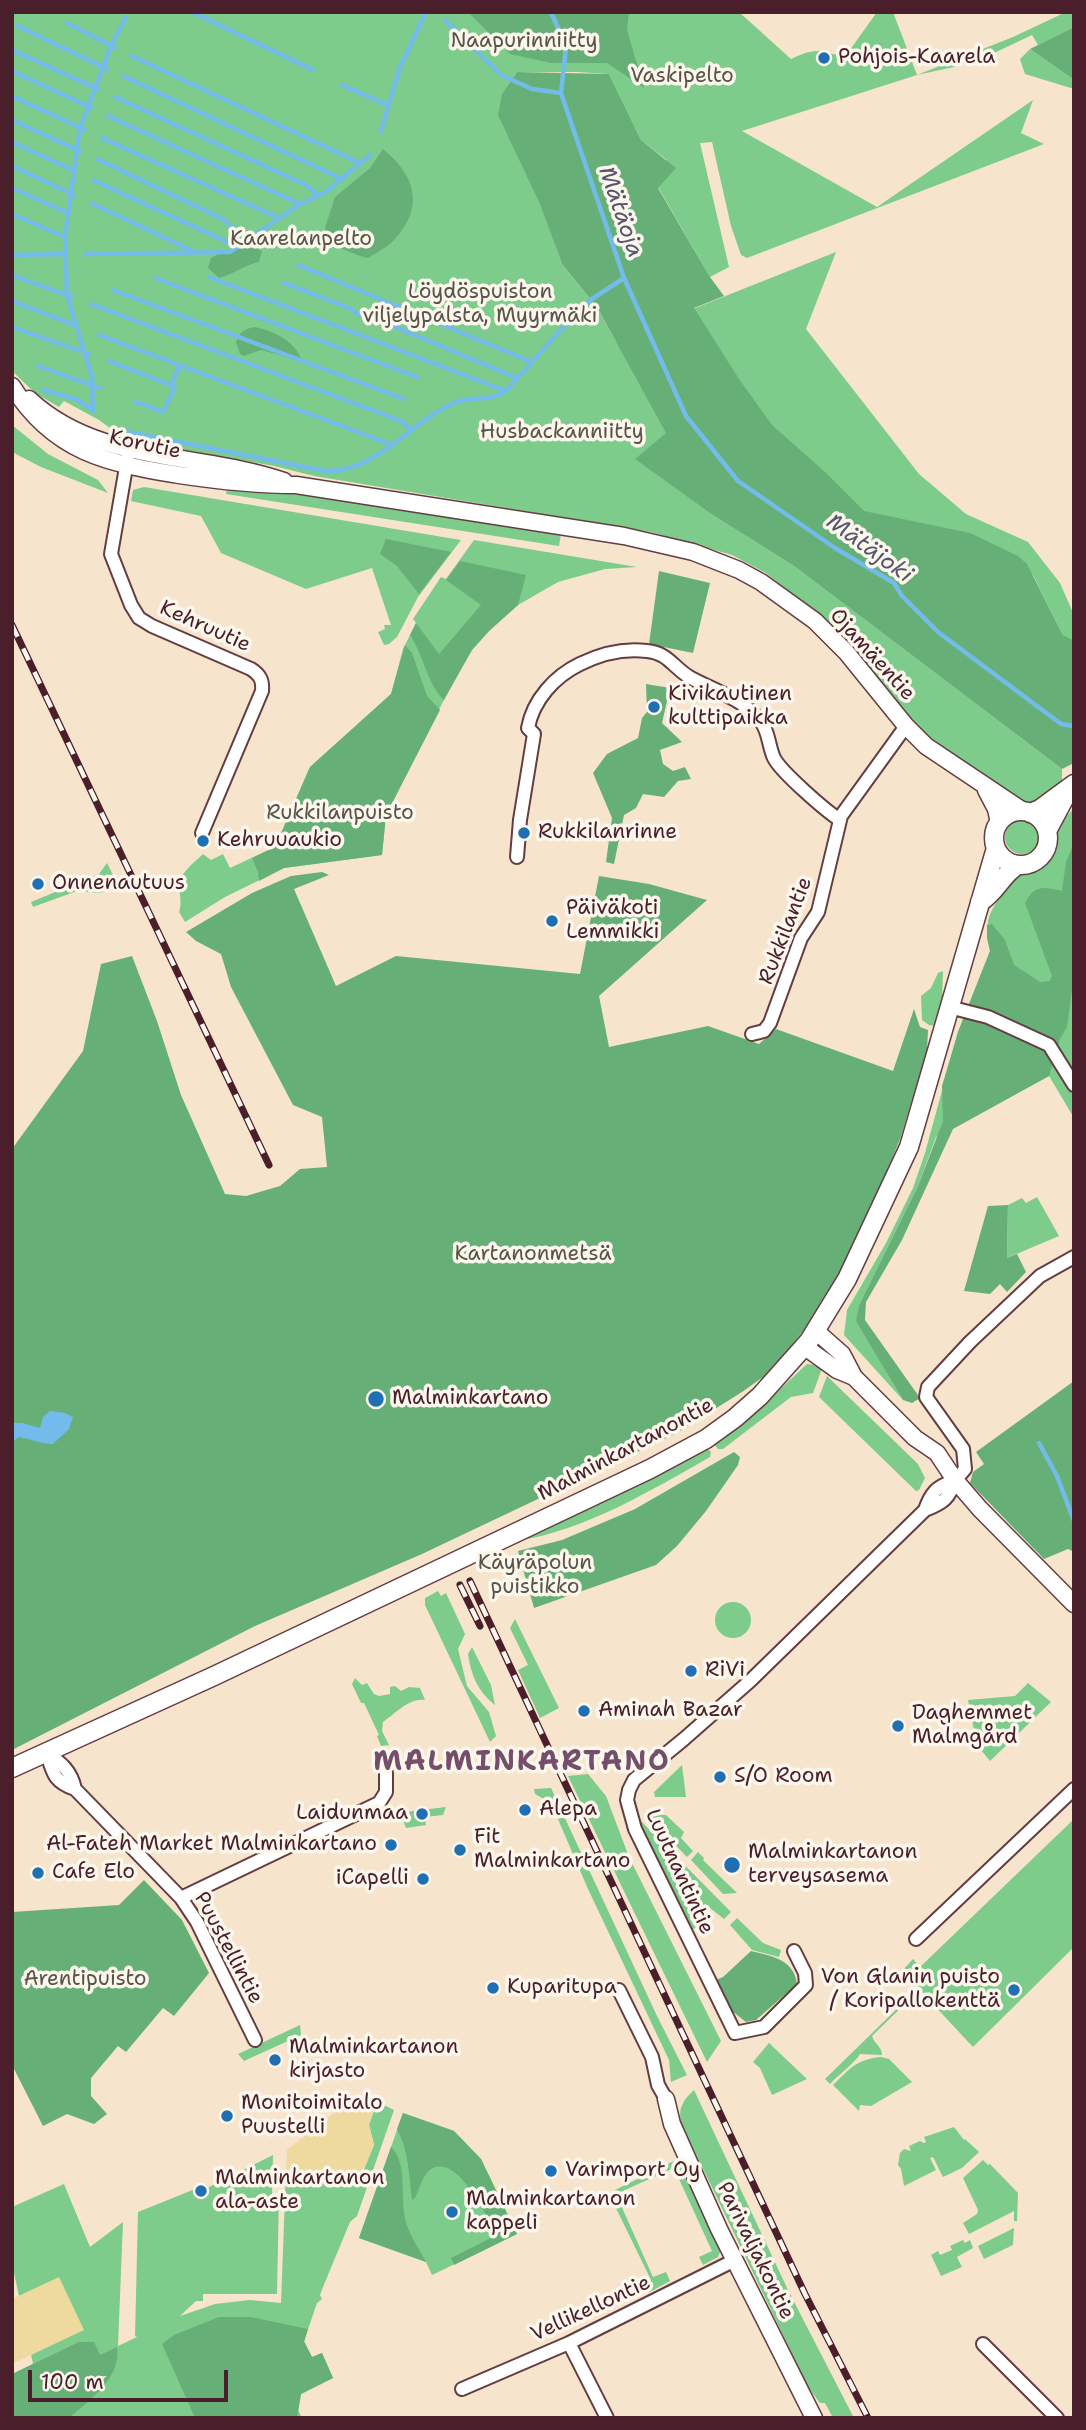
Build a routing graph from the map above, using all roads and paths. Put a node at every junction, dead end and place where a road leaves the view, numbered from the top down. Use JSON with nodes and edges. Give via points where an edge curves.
{"nodes":[{"id":1,"x":12,"y":385,"type":"edge"},
{"id":2,"x":128,"y":458,"type":"junction"},
{"id":3,"x":559,"y":525,"type":"joint"},
{"id":4,"x":906,"y":726,"type":"junction"},
{"id":5,"x":1073,"y":785,"type":"edge"},
{"id":6,"x":982,"y":786,"type":"junction"},
{"id":7,"x":1027,"y":812,"type":"junction"},
{"id":8,"x":840,"y":820,"type":"junction"},
{"id":9,"x":999,"y":823,"type":"junction"},
{"id":10,"x":1047,"y":831,"type":"junction"},
{"id":11,"x":202,"y":833,"type":"dead end"},
{"id":12,"x":996,"y":848,"type":"junction"},
{"id":13,"x":517,"y":857,"type":"dead end"},
{"id":14,"x":1018,"y":865,"type":"junction"},
{"id":15,"x":980,"y":902,"type":"junction"},
{"id":16,"x":949,"y":1007,"type":"junction"},
{"id":17,"x":752,"y":1034,"type":"dead end"},
{"id":18,"x":1074,"y":1085,"type":"edge"},
{"id":19,"x":1074,"y":1257,"type":"edge"},
{"id":20,"x":816,"y":1331,"type":"junction"},
{"id":21,"x":805,"y":1347,"type":"junction"},
{"id":22,"x":853,"y":1377,"type":"junction"},
{"id":23,"x":955,"y":1480,"type":"junction"},
{"id":24,"x":1074,"y":1604,"type":"edge"},
{"id":25,"x":46,"y":1752,"type":"junction"},
{"id":26,"x":12,"y":1768,"type":"edge"},
{"id":27,"x":386,"y":1773,"type":"dead end"},
{"id":28,"x":1074,"y":1789,"type":"edge"},
{"id":29,"x":181,"y":1898,"type":"junction"},
{"id":30,"x":916,"y":1939,"type":"dead end"},
{"id":31,"x":794,"y":1951,"type":"dead end"},
{"id":32,"x":619,"y":1990,"type":"dead end"},
{"id":33,"x":255,"y":2040,"type":"dead end"},
{"id":34,"x":666,"y":2099,"type":"joint"},
{"id":35,"x":736,"y":2260,"type":"junction"},
{"id":36,"x":569,"y":2343,"type":"junction"},
{"id":37,"x":983,"y":2344,"type":"dead end"},
{"id":38,"x":462,"y":2389,"type":"dead end"},
{"id":39,"x":607,"y":2418,"type":"edge"},
{"id":40,"x":814,"y":2418,"type":"edge"},
{"id":41,"x":1057,"y":2418,"type":"edge"}],
"edges":[{"from":1,"to":2,"type":"street","name":"Korutie","via":[[66,425]]},
{"from":2,"to":3,"type":"street","name":"Korutie","via":[[259,472],[296,485]]},
{"from":2,"to":11,"type":"street","name":"Kehruutie","via":[[111,554],[131,605],[139,618],[251,669],[263,685]]},
{"from":3,"to":4,"type":"street","name":"Ojamäentie","via":[[692,552],[761,582],[815,621]]},
{"from":4,"to":6,"type":"street","name":"Ojamäentie"},
{"from":4,"to":8,"type":"street","name":"Rukkilantie"},
{"from":5,"to":7,"type":"main road","via":[[1040,809]]},
{"from":5,"to":10,"type":"main road"},
{"from":6,"to":7,"type":"street","name":"Ojamäentie"},
{"from":6,"to":9,"type":"street","name":"Ojamäentie","via":[[992,799]]},
{"from":7,"to":9,"type":"main road","via":[[1009,814]]},
{"from":7,"to":10,"type":"main road"},
{"from":8,"to":13,"type":"street","via":[[774,760],[764,725],[738,703],[688,677],[662,654],[619,651],[574,667],[554,682],[534,709],[528,727],[534,734]]},
{"from":8,"to":17,"type":"street","name":"Rukkilantie","via":[[818,912],[801,938],[770,1023],[764,1031]]},
{"from":9,"to":12,"type":"main road","via":[[994,835]]},
{"from":10,"to":14,"type":"main road","via":[[1044,852],[1032,862]]},
{"from":12,"to":14,"type":"main road"},
{"from":12,"to":15,"type":"main road","name":"Malminkartanontie"},
{"from":14,"to":15,"type":"main road","name":"Malminkartanontie"},
{"from":15,"to":16,"type":"main road","name":"Malminkartanontie"},
{"from":16,"to":18,"type":"street","via":[[988,1017],[1049,1045]]},
{"from":16,"to":20,"type":"main road","name":"Malminkartanontie","via":[[909,1147],[864,1245]]},
{"from":19,"to":23,"type":"street","via":[[1040,1276],[928,1387],[926,1397],[963,1450],[965,1469]]},
{"from":20,"to":21,"type":"main road","name":"Malminkartanontie"},
{"from":20,"to":22,"type":"street","via":[[842,1353]]},
{"from":21,"to":22,"type":"street"},
{"from":21,"to":25,"type":"main road","name":"Malminkartanontie","via":[[760,1396],[695,1445]]},
{"from":22,"to":23,"type":"street","via":[[915,1438],[937,1452]]},
{"from":23,"to":24,"type":"street"},
{"from":23,"to":31,"type":"street","name":"Luutnantintie","via":[[946,1500],[925,1510],[768,1664],[634,1780],[629,1790],[635,1829],[735,2034],[764,2027],[806,1985]]},
{"from":25,"to":26,"type":"main road","name":"Malminkartanontie"},
{"from":25,"to":29,"type":"street","name":"Puustellintie","via":[[67,1768],[75,1789]]},
{"from":27,"to":29,"type":"street","via":[[386,1792],[379,1803]]},
{"from":28,"to":30,"type":"street"},
{"from":29,"to":33,"type":"street","name":"Puustellintie"},
{"from":32,"to":34,"type":"street","via":[[652,2057]]},
{"from":34,"to":35,"type":"street","name":"Parivaljakontie","via":[[672,2124]]},
{"from":35,"to":36,"type":"street","name":"Vellikellontie"},
{"from":35,"to":40,"type":"street","name":"Parivaljakontie"},
{"from":36,"to":38,"type":"street","name":"Vellikellontie"},
{"from":36,"to":39,"type":"street"},
{"from":37,"to":41,"type":"street"}]}
